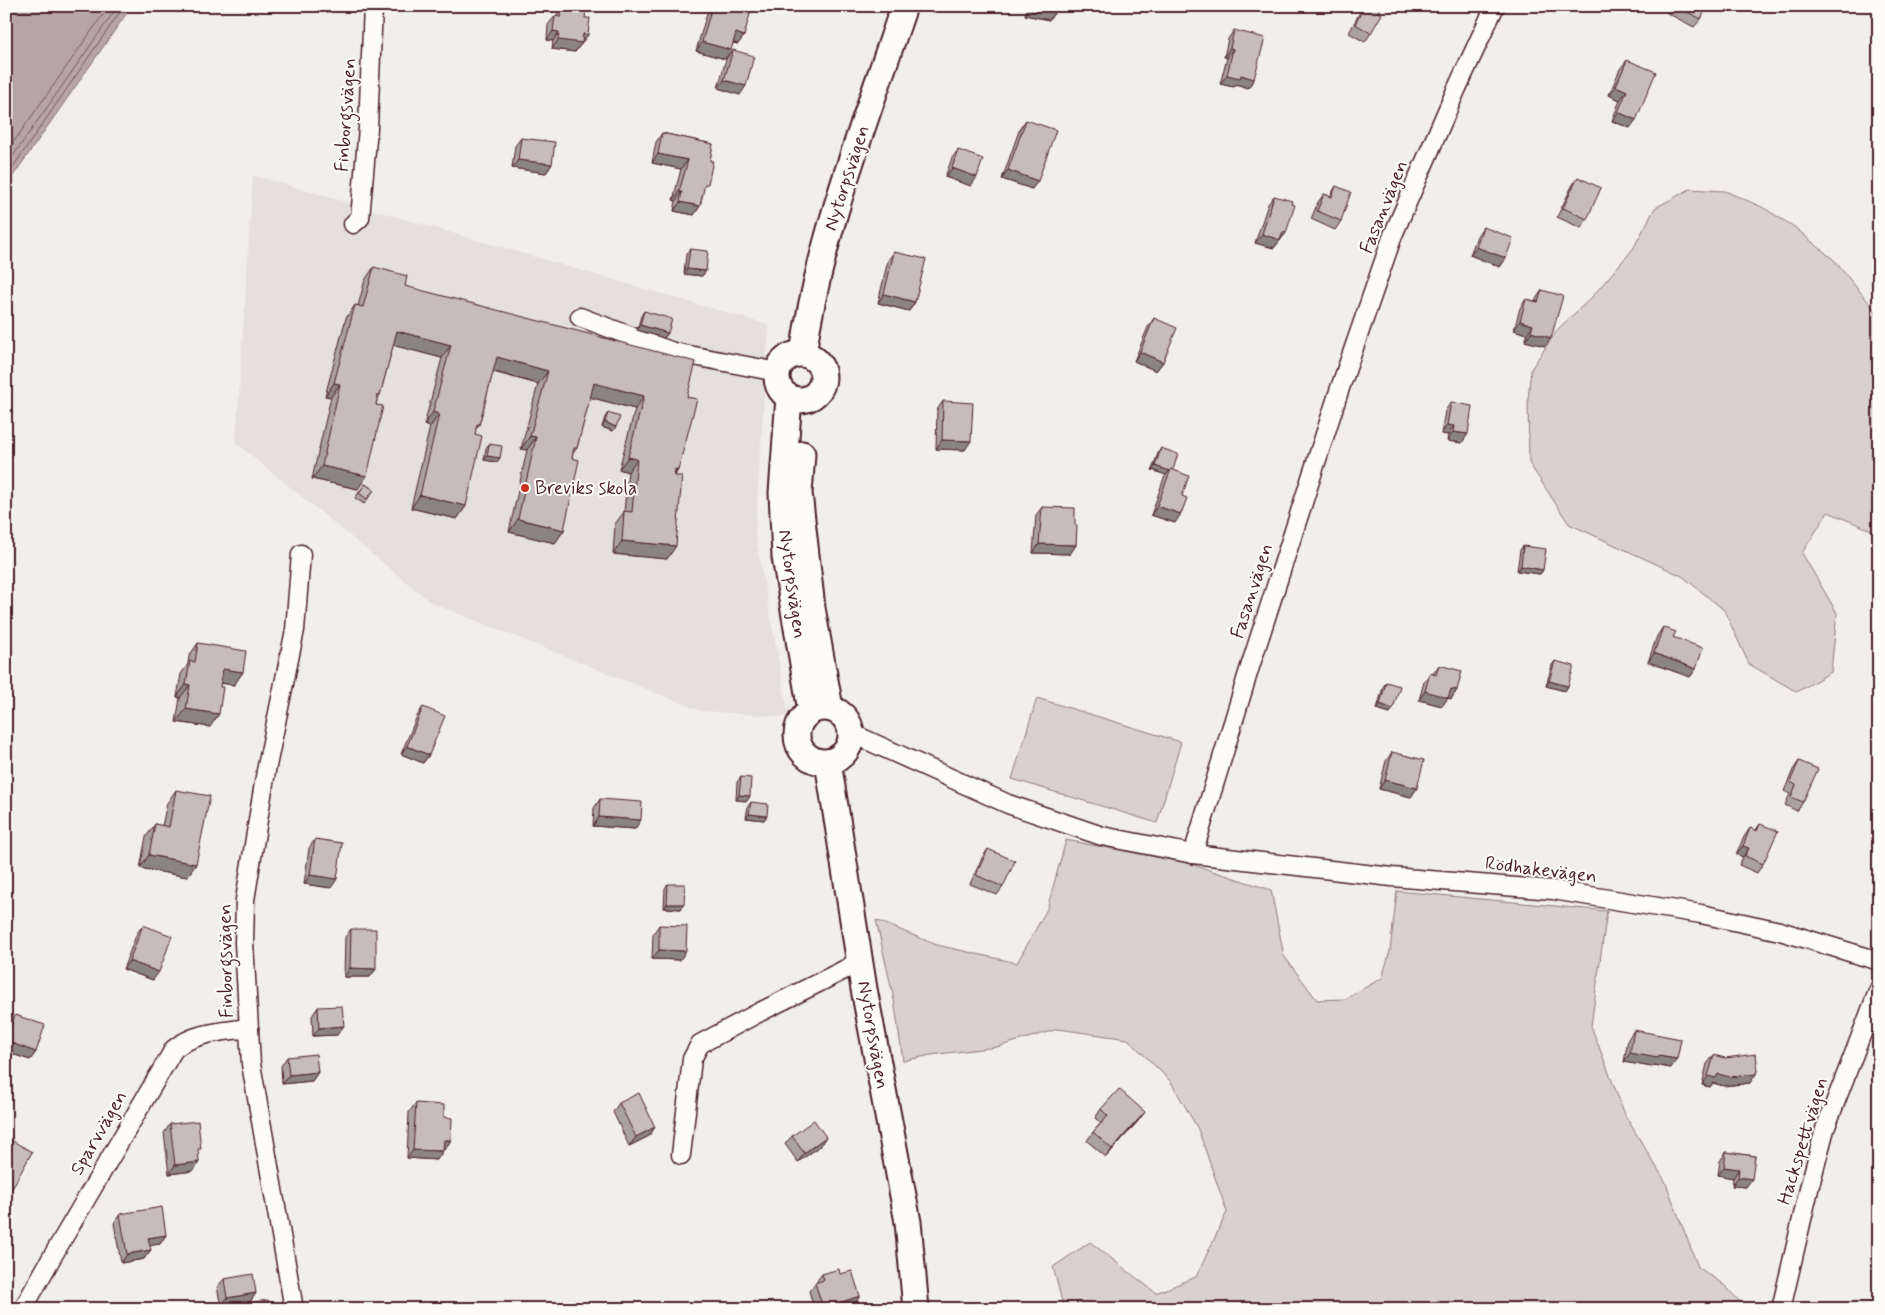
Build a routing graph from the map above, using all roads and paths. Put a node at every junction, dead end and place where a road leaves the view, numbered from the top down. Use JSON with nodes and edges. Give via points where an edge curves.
{"nodes":[{"id":1,"x":373,"y":6,"type":"edge"},
{"id":2,"x":904,"y":6,"type":"edge"},
{"id":3,"x":1495,"y":6,"type":"edge"},
{"id":4,"x":353,"y":224,"type":"dead end"},
{"id":5,"x":580,"y":317,"type":"dead end"},
{"id":6,"x":803,"y":354,"type":"junction"},
{"id":7,"x":778,"y":372,"type":"junction"},
{"id":8,"x":798,"y":398,"type":"junction"},
{"id":9,"x":301,"y":554,"type":"dead end"},
{"id":10,"x":820,"y":709,"type":"junction"},
{"id":11,"x":851,"y":733,"type":"junction"},
{"id":12,"x":828,"y":762,"type":"junction"},
{"id":13,"x":1193,"y":854,"type":"junction"},
{"id":14,"x":859,"y":957,"type":"junction"},
{"id":15,"x":1879,"y":961,"type":"edge"},
{"id":16,"x":1879,"y":989,"type":"edge"},
{"id":17,"x":249,"y":1028,"type":"junction"},
{"id":18,"x":681,"y":1155,"type":"dead end"},
{"id":19,"x":23,"y":1309,"type":"edge"},
{"id":20,"x":294,"y":1309,"type":"edge"},
{"id":21,"x":916,"y":1309,"type":"edge"},
{"id":22,"x":1781,"y":1309,"type":"edge"}],
"edges":[{"from":1,"to":4,"type":"street","name":"Finborgsvägen","via":[[360,218]]},
{"from":2,"to":6,"type":"street","name":"Nytorpsvägen","via":[[823,253]]},
{"from":3,"to":13,"type":"street","name":"Fasanvägen","via":[[1393,235],[1339,391]]},
{"from":5,"to":7,"type":"street","via":[[673,352]]},
{"from":6,"to":7,"type":"street","via":[[785,360]]},
{"from":6,"to":8,"type":"street","via":[[815,360],[823,374],[819,390],[813,396]]},
{"from":7,"to":8,"type":"street","via":[[779,386]]},
{"from":8,"to":10,"type":"street","name":"Nytorpsvägen","via":[[782,493],[785,548]]},
{"from":9,"to":17,"type":"street","name":"Finborgsvägen","via":[[295,630],[266,771],[245,900]]},
{"from":10,"to":11,"type":"street","via":[[839,713],[846,719]]},
{"from":10,"to":12,"type":"street","via":[[801,719],[796,729],[799,747],[812,760]]},
{"from":11,"to":12,"type":"street","via":[[845,752]]},
{"from":11,"to":13,"type":"street","via":[[1008,804],[1102,836]]},
{"from":12,"to":14,"type":"street","name":"Nytorpsvägen"},
{"from":13,"to":15,"type":"street","name":"Rödhakevägen","via":[[1392,877],[1553,890],[1701,914],[1780,931]]},
{"from":14,"to":18,"type":"street","via":[[850,967],[700,1044],[692,1059]]},
{"from":14,"to":21,"type":"street","name":"Nytorpsvägen","via":[[908,1222]]},
{"from":16,"to":22,"type":"street","name":"Hackspettvägen","via":[[1825,1129]]},
{"from":17,"to":19,"type":"street","name":"Sparvvägen","via":[[197,1036],[174,1049]]},
{"from":17,"to":20,"type":"street","name":"Finborgsvägen","via":[[251,1064]]}]}
